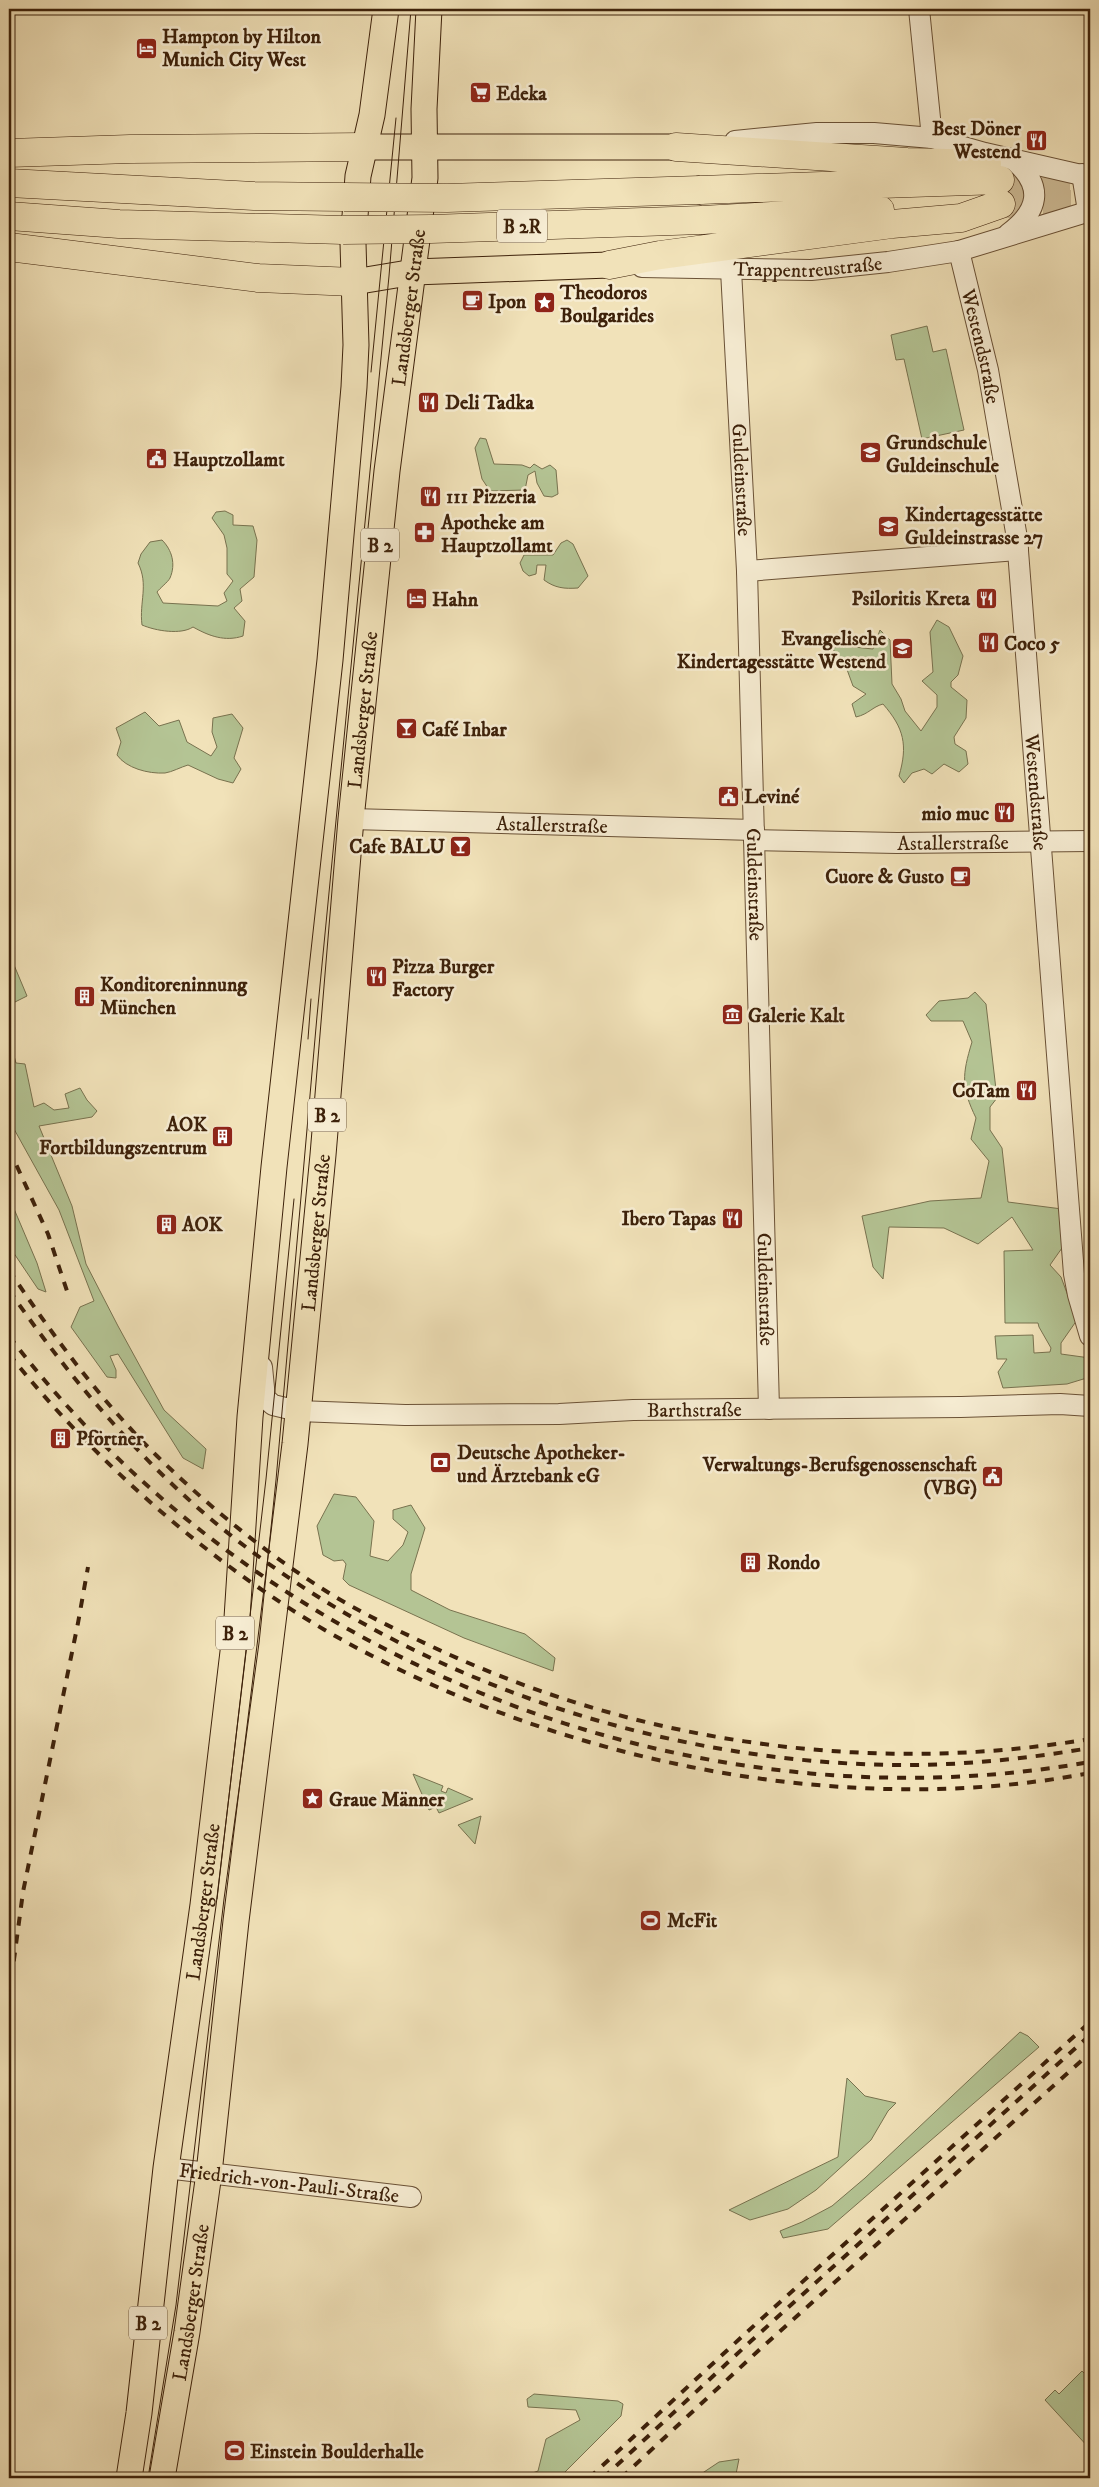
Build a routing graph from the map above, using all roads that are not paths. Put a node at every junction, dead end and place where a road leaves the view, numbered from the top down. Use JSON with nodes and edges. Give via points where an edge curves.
{"nodes":[{"id":1,"x":386,"y":9,"type":"edge"},
{"id":2,"x":429,"y":9,"type":"edge"},
{"id":3,"x":919,"y":9,"type":"edge"},
{"id":4,"x":932,"y":138,"type":"junction"},
{"id":5,"x":364,"y":147,"type":"junction"},
{"id":6,"x":425,"y":147,"type":"junction"},
{"id":7,"x":676,"y":147,"type":"junction"},
{"id":8,"x":9,"y":153,"type":"edge"},
{"id":9,"x":1086,"y":176,"type":"edge"},
{"id":10,"x":1001,"y":177,"type":"junction"},
{"id":11,"x":9,"y":183,"type":"edge"},
{"id":12,"x":1089,"y":211,"type":"edge"},
{"id":13,"x":9,"y":216,"type":"edge"},
{"id":14,"x":1005,"y":237,"type":"junction"},
{"id":15,"x":9,"y":248,"type":"edge"},
{"id":16,"x":959,"y":251,"type":"junction"},
{"id":17,"x":609,"y":265,"type":"junction"},
{"id":18,"x":731,"y":270,"type":"junction"},
{"id":19,"x":414,"y":272,"type":"junction"},
{"id":20,"x":354,"y":282,"type":"junction"},
{"id":21,"x":1018,"y":550,"type":"junction"},
{"id":22,"x":747,"y":571,"type":"junction"},
{"id":23,"x":351,"y":819,"type":"junction"},
{"id":24,"x":754,"y":835,"type":"junction"},
{"id":25,"x":1090,"y":840,"type":"edge"},
{"id":26,"x":1040,"y":842,"type":"junction"},
{"id":27,"x":259,"y":1323,"type":"junction"},
{"id":28,"x":1090,"y":1336,"type":"edge"},
{"id":29,"x":1090,"y":1406,"type":"edge"},
{"id":30,"x":768,"y":1409,"type":"junction"},
{"id":31,"x":298,"y":1411,"type":"junction"},
{"id":32,"x":166,"y":2168,"type":"junction"},
{"id":33,"x":209,"y":2173,"type":"junction"},
{"id":34,"x":411,"y":2196,"type":"dead end"},
{"id":35,"x":166,"y":2477,"type":"edge"},
{"id":36,"x":128,"y":2478,"type":"edge"}],
"edges":[{"from":1,"to":5,"type":"main road","name":"Landsberger Straße","via":[[372,115]]},
{"from":2,"to":6,"type":"main road","name":"Landsberger Straße"},
{"from":3,"to":4,"type":"street"},
{"from":4,"to":7,"type":"street","name":"Trappentreustraße","via":[[874,133],[817,134]]},
{"from":4,"to":10,"type":"street","name":"Trappentreustraße"},
{"from":5,"to":6,"type":"main road"},
{"from":5,"to":8,"type":"highway"},
{"from":5,"to":20,"type":"main road","name":"Landsberger Straße","number":"B 2","via":[[358,176],[353,243]]},
{"from":6,"to":7,"type":"main road"},
{"from":6,"to":19,"type":"main road","name":"Landsberger Straße","via":[[425,178]]},
{"from":7,"to":10,"type":"highway","via":[[907,162]]},
{"from":9,"to":10,"type":"street","name":"Trappentreustraße"},
{"from":9,"to":12,"type":"street","name":"Trappentreustraße"},
{"from":10,"to":11,"type":"highway","name":"Trappentreustraße","number":"B 2R","bridge":true,"via":[[446,198],[254,196]]},
{"from":10,"to":13,"type":"highway","name":"Trappentreustraße","number":"B 2R","bridge":true,"via":[[702,220],[342,230],[147,225]]},
{"from":10,"to":14,"type":"street","name":"Trappentreustraße","via":[[1028,173],[1033,181],[1034,195],[1026,217]]},
{"from":10,"to":17,"type":"highway","via":[[961,218],[882,226]]},
{"from":12,"to":14,"type":"street","name":"Trappentreustraße"},
{"from":14,"to":16,"type":"street","name":"Trappentreustraße"},
{"from":15,"to":20,"type":"highway","via":[[258,278]]},
{"from":16,"to":18,"type":"street","name":"Trappentreustraße","via":[[811,270]]},
{"from":16,"to":21,"type":"street","name":"Westendstraße","via":[[988,370]]},
{"from":17,"to":18,"type":"street","name":"Trappentreustraße"},
{"from":17,"to":19,"type":"main road"},
{"from":18,"to":22,"type":"street","name":"Guldeinstraße"},
{"from":19,"to":20,"type":"main road"},
{"from":19,"to":23,"type":"main road","name":"Landsberger Straße","number":"B 2","via":[[387,471]]},
{"from":20,"to":27,"type":"main road","name":"Landsberger Straße","number":"B 2","via":[[354,388],[330,660]]},
{"from":21,"to":22,"type":"street"},
{"from":21,"to":26,"type":"street","name":"Westendstraße"},
{"from":22,"to":24,"type":"street","name":"Guldeinstraße"},
{"from":23,"to":24,"type":"street","name":"Astallerstraße"},
{"from":23,"to":31,"type":"main road","name":"Landsberger Straße","number":"B 2"},
{"from":24,"to":26,"type":"street","name":"Astallerstraße","via":[[897,843]]},
{"from":24,"to":30,"type":"street","name":"Guldeinstraße"},
{"from":25,"to":26,"type":"street","name":"Astallerstraße"},
{"from":26,"to":28,"type":"street","name":"Westendstraße","via":[[1075,1279]]},
{"from":27,"to":31,"type":"street","name":"Landsberger Straße","via":[[266,1398],[273,1405]]},
{"from":27,"to":32,"type":"main road","name":"Landsberger Straße","number":"B 2","via":[[236,1618],[203,1905]]},
{"from":29,"to":30,"type":"street","name":"Barthstraße"},
{"from":30,"to":31,"type":"street","name":"Barthstraße","via":[[424,1415]]},
{"from":31,"to":33,"type":"main road","name":"Landsberger Straße","number":"B 2"},
{"from":32,"to":33,"type":"street","name":"Friedrich-von-Pauli-Straße"},
{"from":32,"to":36,"type":"main road","name":"Landsberger Straße","number":"B 2","via":[[139,2413]]},
{"from":33,"to":34,"type":"street","name":"Friedrich-von-Pauli-Straße"},
{"from":33,"to":35,"type":"main road","name":"Landsberger Straße","number":"B 2"}]}
